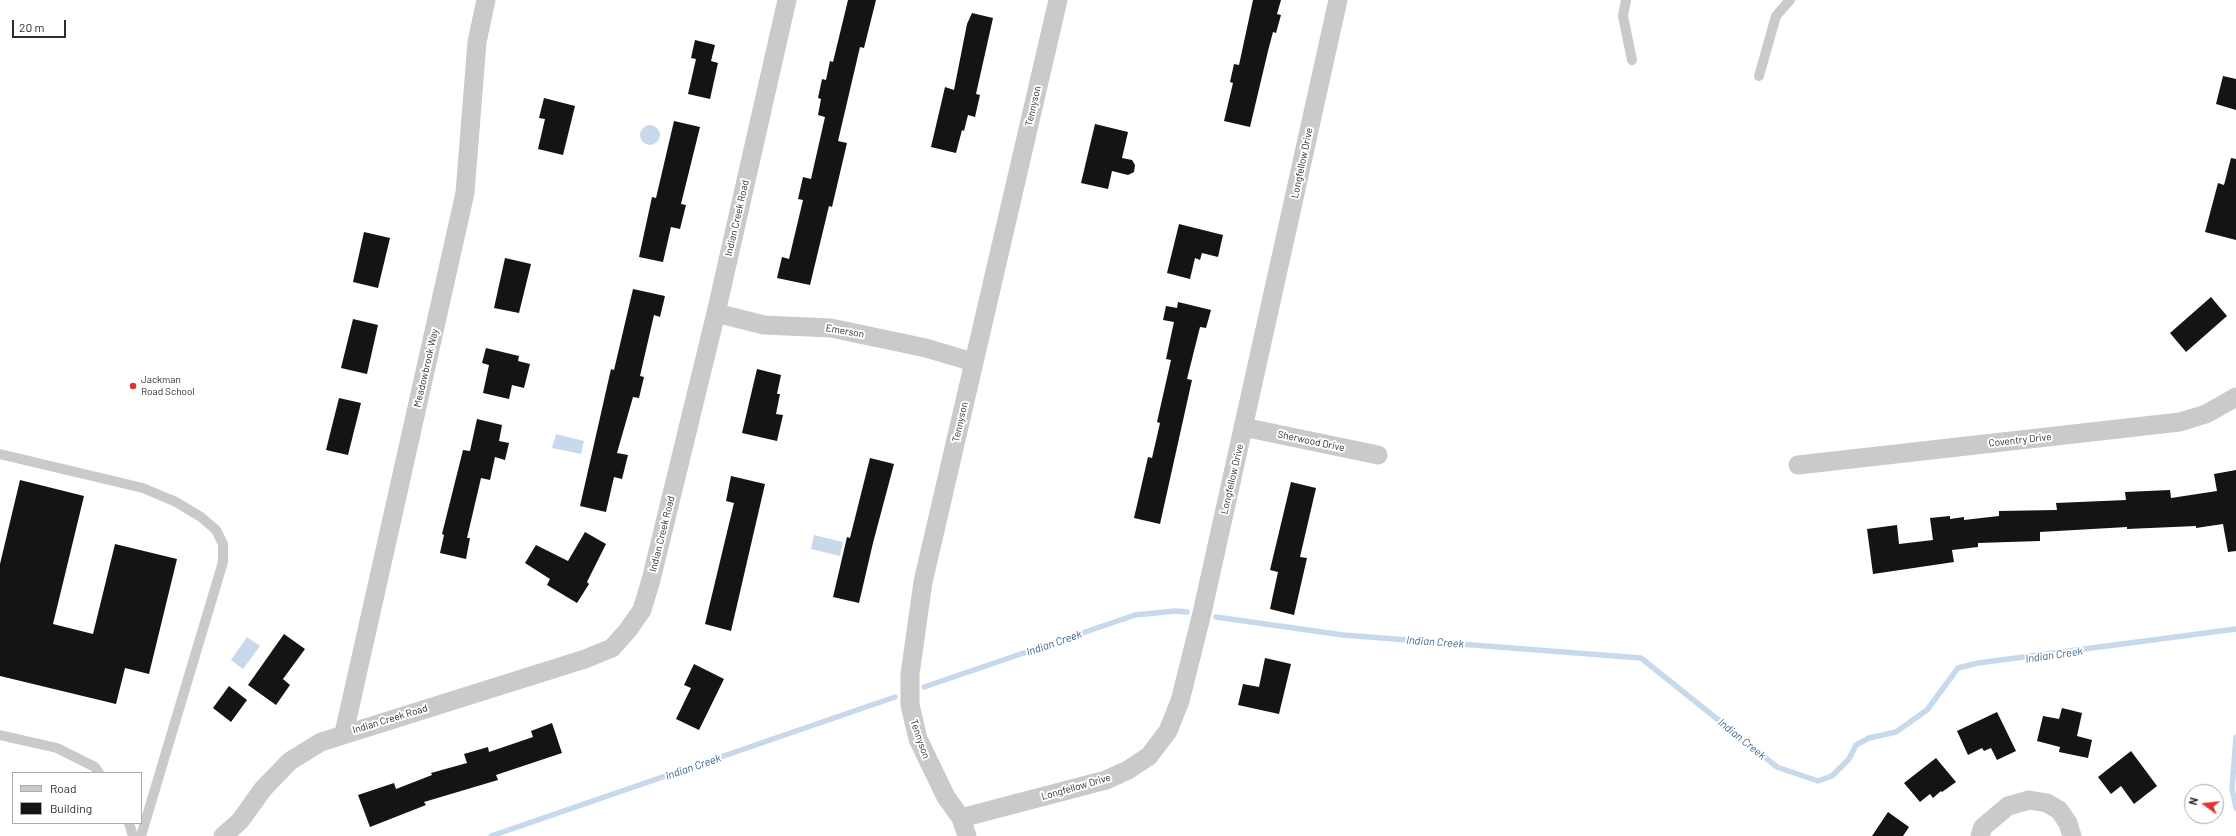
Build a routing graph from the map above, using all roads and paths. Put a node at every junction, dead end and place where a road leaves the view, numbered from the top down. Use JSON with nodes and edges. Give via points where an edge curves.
{"nodes":[{"id":1,"x":486,"y":0,"type":"edge"},
{"id":2,"x":787,"y":0,"type":"edge"},
{"id":3,"x":1058,"y":0,"type":"edge"},
{"id":4,"x":1338,"y":0,"type":"edge"},
{"id":5,"x":1626,"y":0,"type":"edge"},
{"id":6,"x":1790,"y":0,"type":"edge"},
{"id":7,"x":1632,"y":60,"type":"dead end"},
{"id":8,"x":1759,"y":76,"type":"dead end"},
{"id":9,"x":716,"y":313,"type":"junction"},
{"id":10,"x":973,"y":362,"type":"junction"},
{"id":11,"x":2236,"y":397,"type":"edge"},
{"id":12,"x":1244,"y":427,"type":"junction"},
{"id":13,"x":0,"y":454,"type":"edge"},
{"id":14,"x":1378,"y":455,"type":"dead end"},
{"id":15,"x":1798,"y":464,"type":"dead end"},
{"id":16,"x":344,"y":733,"type":"junction"},
{"id":17,"x":0,"y":734,"type":"edge"},
{"id":18,"x":98,"y":772,"type":"edge"},
{"id":19,"x":961,"y":818,"type":"junction"},
{"id":20,"x":128,"y":824,"type":"edge"},
{"id":21,"x":240,"y":828,"type":"edge"},
{"id":22,"x":133,"y":836,"type":"edge"},
{"id":23,"x":141,"y":836,"type":"edge"},
{"id":24,"x":223,"y":836,"type":"edge"},
{"id":25,"x":967,"y":836,"type":"edge"},
{"id":26,"x":1980,"y":836,"type":"edge"},
{"id":27,"x":2072,"y":836,"type":"edge"}],
"edges":[{"from":1,"to":16,"type":"street","name":"Meadowbrook Way","via":[[477,42],[465,193]]},
{"from":2,"to":9,"type":"street","name":"Indian Creek Road"},
{"from":3,"to":10,"type":"street","name":"Tennyson"},
{"from":4,"to":12,"type":"street","name":"Longfellow Drive"},
{"from":5,"to":7,"type":"lane","via":[[1623,16]]},
{"from":6,"to":8,"type":"lane","via":[[1776,16]]},
{"from":9,"to":10,"type":"street","name":"Emerson","via":[[764,325],[831,328],[926,348]]},
{"from":9,"to":16,"type":"street","name":"Indian Creek Road","via":[[651,580],[642,610],[628,630],[612,648],[585,659]]},
{"from":10,"to":19,"type":"street","name":"Tennyson","via":[[923,582],[910,674],[910,705],[918,739],[943,790]]},
{"from":11,"to":15,"type":"street","name":"Coventry Drive","via":[[2206,414],[2180,422]]},
{"from":12,"to":14,"type":"street","name":"Sherwood Drive"},
{"from":12,"to":19,"type":"street","name":"Longfellow Drive","via":[[1184,686],[1168,731],[1149,756],[1106,780]]},
{"from":13,"to":23,"type":"lane","via":[[143,488],[176,502],[201,517],[216,530],[223,544],[223,562]]},
{"from":16,"to":21,"type":"street","name":"Indian Creek Road","via":[[321,742],[290,761],[263,789]]},
{"from":17,"to":18,"type":"lane","via":[[57,748]]},
{"from":19,"to":25,"type":"street","name":"Tennyson"},
{"from":20,"to":22,"type":"lane"},
{"from":21,"to":24,"type":"street","name":"Indian Creek Road"},
{"from":26,"to":27,"type":"street","via":[[1984,827],[2008,806],[2029,800],[2047,803],[2059,810],[2068,823]]}]}
